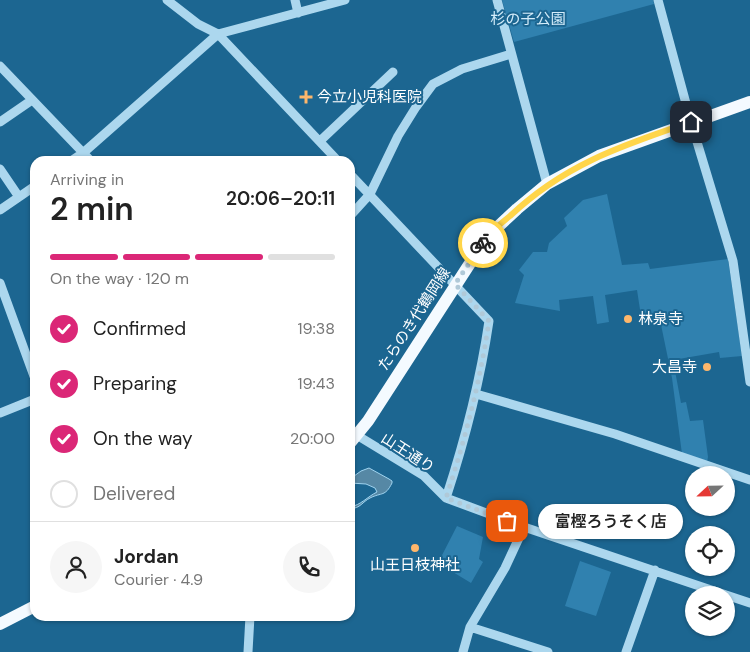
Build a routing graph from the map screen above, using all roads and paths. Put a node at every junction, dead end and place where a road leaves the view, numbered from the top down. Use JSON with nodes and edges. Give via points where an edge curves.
{"nodes":[{"id":1,"x":167,"y":0,"type":"edge"},
{"id":2,"x":295,"y":0,"type":"edge"},
{"id":3,"x":345,"y":0,"type":"edge"},
{"id":4,"x":497,"y":0,"type":"edge"},
{"id":5,"x":658,"y":0,"type":"edge"},
{"id":6,"x":298,"y":13,"type":"junction"},
{"id":7,"x":218,"y":34,"type":"junction"},
{"id":8,"x":512,"y":54,"type":"junction"},
{"id":9,"x":0,"y":66,"type":"edge"},
{"id":10,"x":393,"y":72,"type":"dead end"},
{"id":11,"x":32,"y":100,"type":"junction"},
{"id":12,"x":750,"y":102,"type":"edge"},
{"id":13,"x":0,"y":122,"type":"edge"},
{"id":14,"x":691,"y":122,"type":"junction"},
{"id":15,"x":320,"y":141,"type":"junction"},
{"id":16,"x":83,"y":153,"type":"junction"},
{"id":17,"x":78,"y":156,"type":"edge"},
{"id":18,"x":86,"y":156,"type":"edge"},
{"id":19,"x":334,"y":156,"type":"edge"},
{"id":20,"x":0,"y":169,"type":"edge"},
{"id":21,"x":355,"y":179,"type":"edge"},
{"id":22,"x":547,"y":184,"type":"junction"},
{"id":23,"x":30,"y":189,"type":"edge"},
{"id":24,"x":370,"y":194,"type":"junction"},
{"id":25,"x":19,"y":197,"type":"junction"},
{"id":26,"x":0,"y":210,"type":"edge"},
{"id":27,"x":355,"y":210,"type":"edge"},
{"id":28,"x":0,"y":283,"type":"edge"},
{"id":29,"x":455,"y":284,"type":"junction"},
{"id":30,"x":30,"y":365,"type":"edge"},
{"id":31,"x":750,"y":382,"type":"edge"},
{"id":32,"x":476,"y":394,"type":"junction"},
{"id":33,"x":30,"y":402,"type":"edge"},
{"id":34,"x":0,"y":413,"type":"edge"},
{"id":35,"x":355,"y":432,"type":"edge"},
{"id":36,"x":355,"y":438,"type":"edge"},
{"id":37,"x":750,"y":480,"type":"edge"},
{"id":38,"x":446,"y":498,"type":"junction"},
{"id":39,"x":524,"y":527,"type":"junction"},
{"id":40,"x":655,"y":570,"type":"junction"},
{"id":41,"x":700,"y":586,"type":"edge"},
{"id":42,"x":735,"y":598,"type":"edge"},
{"id":43,"x":750,"y":603,"type":"edge"},
{"id":44,"x":30,"y":609,"type":"edge"},
{"id":45,"x":250,"y":621,"type":"edge"},
{"id":46,"x":0,"y":624,"type":"edge"},
{"id":47,"x":470,"y":627,"type":"junction"},
{"id":48,"x":248,"y":652,"type":"edge"},
{"id":49,"x":463,"y":652,"type":"edge"},
{"id":50,"x":548,"y":652,"type":"edge"},
{"id":51,"x":626,"y":652,"type":"edge"}],
"edges":[{"from":1,"to":7,"type":"street","via":[[198,24]]},
{"from":2,"to":6,"type":"street"},
{"from":3,"to":6,"type":"street"},
{"from":4,"to":8,"type":"street"},
{"from":5,"to":14,"type":"street"},
{"from":6,"to":7,"type":"street"},
{"from":7,"to":15,"type":"street"},
{"from":7,"to":16,"type":"street"},
{"from":8,"to":22,"type":"street"},
{"from":8,"to":24,"type":"street","via":[[462,69],[433,84],[398,136]]},
{"from":9,"to":11,"type":"street"},
{"from":10,"to":15,"type":"street"},
{"from":11,"to":13,"type":"street"},
{"from":11,"to":16,"type":"street"},
{"from":12,"to":14,"type":"main road","name":"たらのき代鶴岡線"},
{"from":14,"to":22,"type":"main road","name":"たらのき代鶴岡線","via":[[599,156]]},
{"from":14,"to":31,"type":"street","via":[[733,261]]},
{"from":15,"to":19,"type":"street"},
{"from":16,"to":17,"type":"street"},
{"from":16,"to":18,"type":"street"},
{"from":20,"to":25,"type":"street"},
{"from":21,"to":24,"type":"street"},
{"from":22,"to":29,"type":"main road","name":"たらのき代鶴岡線","via":[[487,237]]},
{"from":23,"to":25,"type":"street"},
{"from":24,"to":27,"type":"street"},
{"from":24,"to":29,"type":"street"},
{"from":25,"to":26,"type":"street"},
{"from":28,"to":30,"type":"street"},
{"from":29,"to":32,"type":"street","via":[[489,321]]},
{"from":29,"to":35,"type":"main road","name":"たらのき代鶴岡線"},
{"from":32,"to":37,"type":"street","via":[[615,434]]},
{"from":32,"to":38,"type":"street"},
{"from":33,"to":34,"type":"street"},
{"from":36,"to":38,"type":"street","name":"山王通り","via":[[424,476]]},
{"from":38,"to":39,"type":"street","name":"山王通り"},
{"from":39,"to":40,"type":"street","name":"山王通り"},
{"from":39,"to":47,"type":"street","via":[[505,568]]},
{"from":40,"to":41,"type":"street","name":"山王通り"},
{"from":40,"to":51,"type":"street"},
{"from":42,"to":43,"type":"street","name":"山王通り"},
{"from":44,"to":46,"type":"main road"},
{"from":45,"to":48,"type":"street"},
{"from":47,"to":49,"type":"street"},
{"from":47,"to":50,"type":"street"}]}
